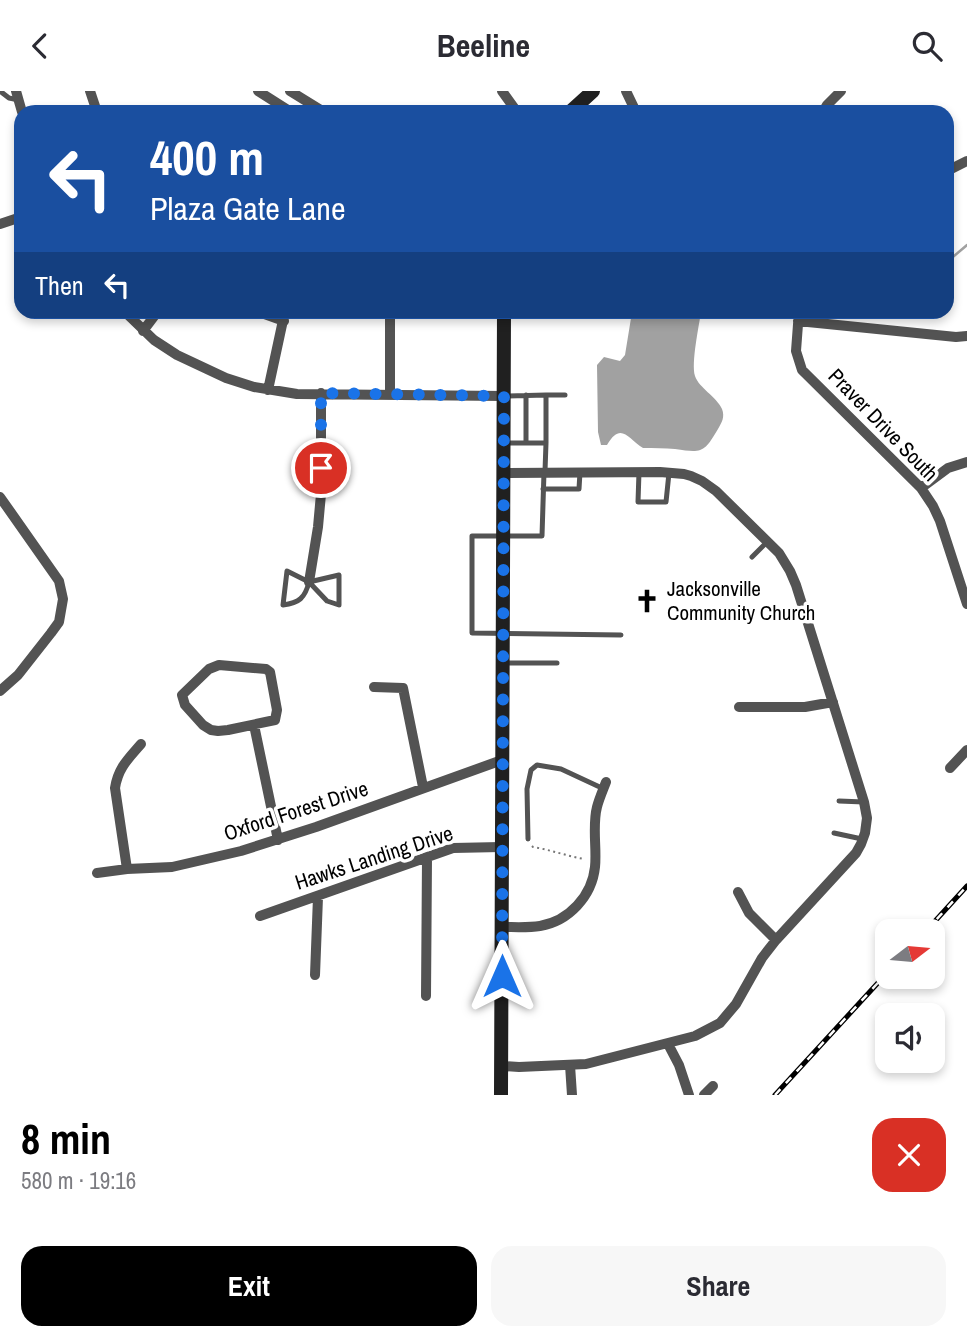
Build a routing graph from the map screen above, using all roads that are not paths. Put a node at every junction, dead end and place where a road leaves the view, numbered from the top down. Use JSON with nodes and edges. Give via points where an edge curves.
{"nodes":[{"id":1,"x":0,"y":91,"type":"edge"},
{"id":2,"x":258,"y":91,"type":"edge"},
{"id":3,"x":290,"y":91,"type":"edge"},
{"id":4,"x":593,"y":91,"type":"edge"},
{"id":5,"x":841,"y":91,"type":"edge"},
{"id":6,"x":17,"y":95,"type":"edge"},
{"id":7,"x":280,"y":105,"type":"edge"},
{"id":8,"x":313,"y":105,"type":"edge"},
{"id":9,"x":578,"y":105,"type":"edge"},
{"id":10,"x":827,"y":105,"type":"edge"},
{"id":11,"x":132,"y":319,"type":"edge"},
{"id":12,"x":152,"y":319,"type":"edge"},
{"id":13,"x":283,"y":319,"type":"edge"},
{"id":14,"x":390,"y":319,"type":"edge"},
{"id":15,"x":504,"y":319,"type":"edge"},
{"id":16,"x":799,"y":319,"type":"edge"},
{"id":17,"x":821,"y":319,"type":"edge"},
{"id":18,"x":143,"y":331,"type":"junction"},
{"id":19,"x":967,"y":336,"type":"edge"},
{"id":20,"x":268,"y":390,"type":"junction"},
{"id":21,"x":321,"y":393,"type":"junction"},
{"id":22,"x":390,"y":394,"type":"junction"},
{"id":23,"x":526,"y":395,"type":"junction"},
{"id":24,"x":546,"y":395,"type":"junction"},
{"id":25,"x":565,"y":395,"type":"dead end"},
{"id":26,"x":504,"y":396,"type":"junction"},
{"id":27,"x":504,"y":443,"type":"junction"},
{"id":28,"x":526,"y":443,"type":"junction"},
{"id":29,"x":546,"y":443,"type":"junction"},
{"id":30,"x":967,"y":462,"type":"edge"},
{"id":31,"x":544,"y":472,"type":"junction"},
{"id":32,"x":580,"y":472,"type":"junction"},
{"id":33,"x":639,"y":472,"type":"junction"},
{"id":34,"x":504,"y":473,"type":"junction"},
{"id":35,"x":669,"y":473,"type":"junction"},
{"id":36,"x":921,"y":488,"type":"junction"},
{"id":37,"x":543,"y":489,"type":"junction"},
{"id":38,"x":0,"y":497,"type":"edge"},
{"id":39,"x":504,"y":537,"type":"junction"},
{"id":40,"x":767,"y":542,"type":"junction"},
{"id":41,"x":752,"y":557,"type":"dead end"},
{"id":42,"x":309,"y":582,"type":"junction"},
{"id":43,"x":967,"y":604,"type":"edge"},
{"id":44,"x":503,"y":633,"type":"junction"},
{"id":45,"x":621,"y":635,"type":"dead end"},
{"id":46,"x":503,"y":663,"type":"junction"},
{"id":47,"x":557,"y":663,"type":"dead end"},
{"id":48,"x":374,"y":687,"type":"dead end"},
{"id":49,"x":0,"y":691,"type":"edge"},
{"id":50,"x":832,"y":702,"type":"junction"},
{"id":51,"x":739,"y":707,"type":"dead end"},
{"id":52,"x":254,"y":725,"type":"junction"},
{"id":53,"x":141,"y":744,"type":"dead end"},
{"id":54,"x":967,"y":750,"type":"edge"},
{"id":55,"x":502,"y":759,"type":"junction"},
{"id":56,"x":950,"y":768,"type":"dead end"},
{"id":57,"x":605,"y":785,"type":"joint"},
{"id":58,"x":423,"y":787,"type":"junction"},
{"id":59,"x":839,"y":801,"type":"dead end"},
{"id":60,"x":865,"y":805,"type":"junction"},
{"id":61,"x":834,"y":833,"type":"dead end"},
{"id":62,"x":528,"y":839,"type":"road end"},
{"id":63,"x":863,"y":839,"type":"junction"},
{"id":64,"x":278,"y":840,"type":"junction"},
{"id":65,"x":501,"y":847,"type":"junction"},
{"id":66,"x":427,"y":858,"type":"junction"},
{"id":67,"x":127,"y":869,"type":"junction"},
{"id":68,"x":97,"y":873,"type":"dead end"},
{"id":69,"x":738,"y":892,"type":"dead end"},
{"id":70,"x":318,"y":897,"type":"junction"},
{"id":71,"x":260,"y":916,"type":"dead end"},
{"id":72,"x":502,"y":927,"type":"junction"},
{"id":73,"x":776,"y":940,"type":"junction"},
{"id":74,"x":315,"y":975,"type":"dead end"},
{"id":75,"x":426,"y":996,"type":"dead end"},
{"id":76,"x":668,"y":1044,"type":"junction"},
{"id":77,"x":570,"y":1065,"type":"junction"},
{"id":78,"x":502,"y":1066,"type":"junction"},
{"id":79,"x":713,"y":1086,"type":"dead end"},
{"id":80,"x":501,"y":1095,"type":"edge"},
{"id":81,"x":572,"y":1095,"type":"edge"},
{"id":82,"x":689,"y":1095,"type":"edge"},
{"id":83,"x":704,"y":1095,"type":"edge"}],
"edges":[{"from":1,"to":6,"type":"lane","via":[[9,98]]},
{"from":2,"to":7,"type":"street"},
{"from":3,"to":8,"type":"street"},
{"from":4,"to":9,"type":"street"},
{"from":5,"to":10,"type":"street"},
{"from":11,"to":18,"type":"street"},
{"from":12,"to":18,"type":"street"},
{"from":13,"to":20,"type":"street"},
{"from":14,"to":22,"type":"street"},
{"from":15,"to":26,"type":"street"},
{"from":16,"to":36,"type":"street","name":"Praver Drive South","via":[[796,351],[802,370]]},
{"from":17,"to":19,"type":"street"},
{"from":18,"to":20,"type":"street","via":[[202,368]]},
{"from":20,"to":21,"type":"street"},
{"from":21,"to":22,"type":"street"},
{"from":21,"to":42,"type":"street","via":[[321,494]]},
{"from":22,"to":26,"type":"street"},
{"from":23,"to":24,"type":"lane"},
{"from":23,"to":26,"type":"lane"},
{"from":23,"to":28,"type":"lane"},
{"from":24,"to":25,"type":"lane"},
{"from":24,"to":29,"type":"lane"},
{"from":26,"to":27,"type":"street"},
{"from":27,"to":28,"type":"lane"},
{"from":27,"to":34,"type":"street"},
{"from":28,"to":29,"type":"lane"},
{"from":29,"to":31,"type":"lane"},
{"from":30,"to":36,"type":"street","via":[[948,468]]},
{"from":31,"to":32,"type":"street"},
{"from":31,"to":34,"type":"street"},
{"from":31,"to":37,"type":"lane"},
{"from":32,"to":33,"type":"street"},
{"from":32,"to":37,"type":"lane","via":[[579,489]]},
{"from":33,"to":35,"type":"street"},
{"from":33,"to":35,"type":"lane","via":[[638,502],[666,502]]},
{"from":34,"to":39,"type":"street"},
{"from":35,"to":40,"type":"street","via":[[709,485]]},
{"from":36,"to":43,"type":"street","name":"Praver Drive South","via":[[940,521]]},
{"from":37,"to":39,"type":"lane","via":[[542,536]]},
{"from":38,"to":49,"type":"street","via":[[59,581],[63,599],[51,633]]},
{"from":39,"to":44,"type":"street"},
{"from":39,"to":44,"type":"lane","via":[[472,537],[472,633]]},
{"from":40,"to":41,"type":"lane"},
{"from":40,"to":50,"type":"street","via":[[779,553],[796,585]]},
{"from":42,"to":42,"type":"lane","via":[[287,571],[283,605],[294,604],[306,594]]},
{"from":42,"to":42,"type":"lane","via":[[327,601],[339,605],[339,575]]},
{"from":44,"to":45,"type":"lane"},
{"from":44,"to":46,"type":"street"},
{"from":46,"to":47,"type":"lane"},
{"from":46,"to":55,"type":"street"},
{"from":48,"to":58,"type":"street","via":[[403,688]]},
{"from":50,"to":51,"type":"street"},
{"from":50,"to":60,"type":"street"},
{"from":52,"to":52,"type":"street","via":[[275,720],[271,672],[266,669],[219,665],[182,695],[184,705],[203,725],[218,731]]},
{"from":52,"to":64,"type":"street"},
{"from":53,"to":67,"type":"street","via":[[122,766],[115,788]]},
{"from":54,"to":56,"type":"street"},
{"from":55,"to":58,"type":"street","name":"Oxford Forest Drive"},
{"from":55,"to":65,"type":"street"},
{"from":57,"to":62,"type":"lane","via":[[537,765],[527,789]]},
{"from":57,"to":72,"type":"street","via":[[596,809],[595,861],[585,897],[562,918],[539,926]]},
{"from":58,"to":64,"type":"street","name":"Oxford Forest Drive"},
{"from":59,"to":60,"type":"lane"},
{"from":60,"to":63,"type":"street"},
{"from":61,"to":63,"type":"lane"},
{"from":63,"to":73,"type":"street","via":[[856,853]]},
{"from":64,"to":67,"type":"street","name":"Oxford Forest Drive","via":[[172,867]]},
{"from":65,"to":66,"type":"street","name":"Hawks Landing Drive","via":[[453,848]]},
{"from":65,"to":72,"type":"street"},
{"from":66,"to":70,"type":"street","name":"Hawks Landing Drive"},
{"from":66,"to":75,"type":"street"},
{"from":67,"to":68,"type":"street","name":"Oxford Forest Drive"},
{"from":69,"to":73,"type":"street","via":[[749,913]]},
{"from":70,"to":71,"type":"street","name":"Hawks Landing Drive"},
{"from":70,"to":74,"type":"street"},
{"from":72,"to":78,"type":"street"},
{"from":73,"to":76,"type":"street","via":[[720,1023],[695,1037]]},
{"from":76,"to":77,"type":"street"},
{"from":76,"to":82,"type":"street"},
{"from":77,"to":78,"type":"street"},
{"from":77,"to":81,"type":"street"},
{"from":78,"to":80,"type":"street"},
{"from":79,"to":83,"type":"street"}]}
